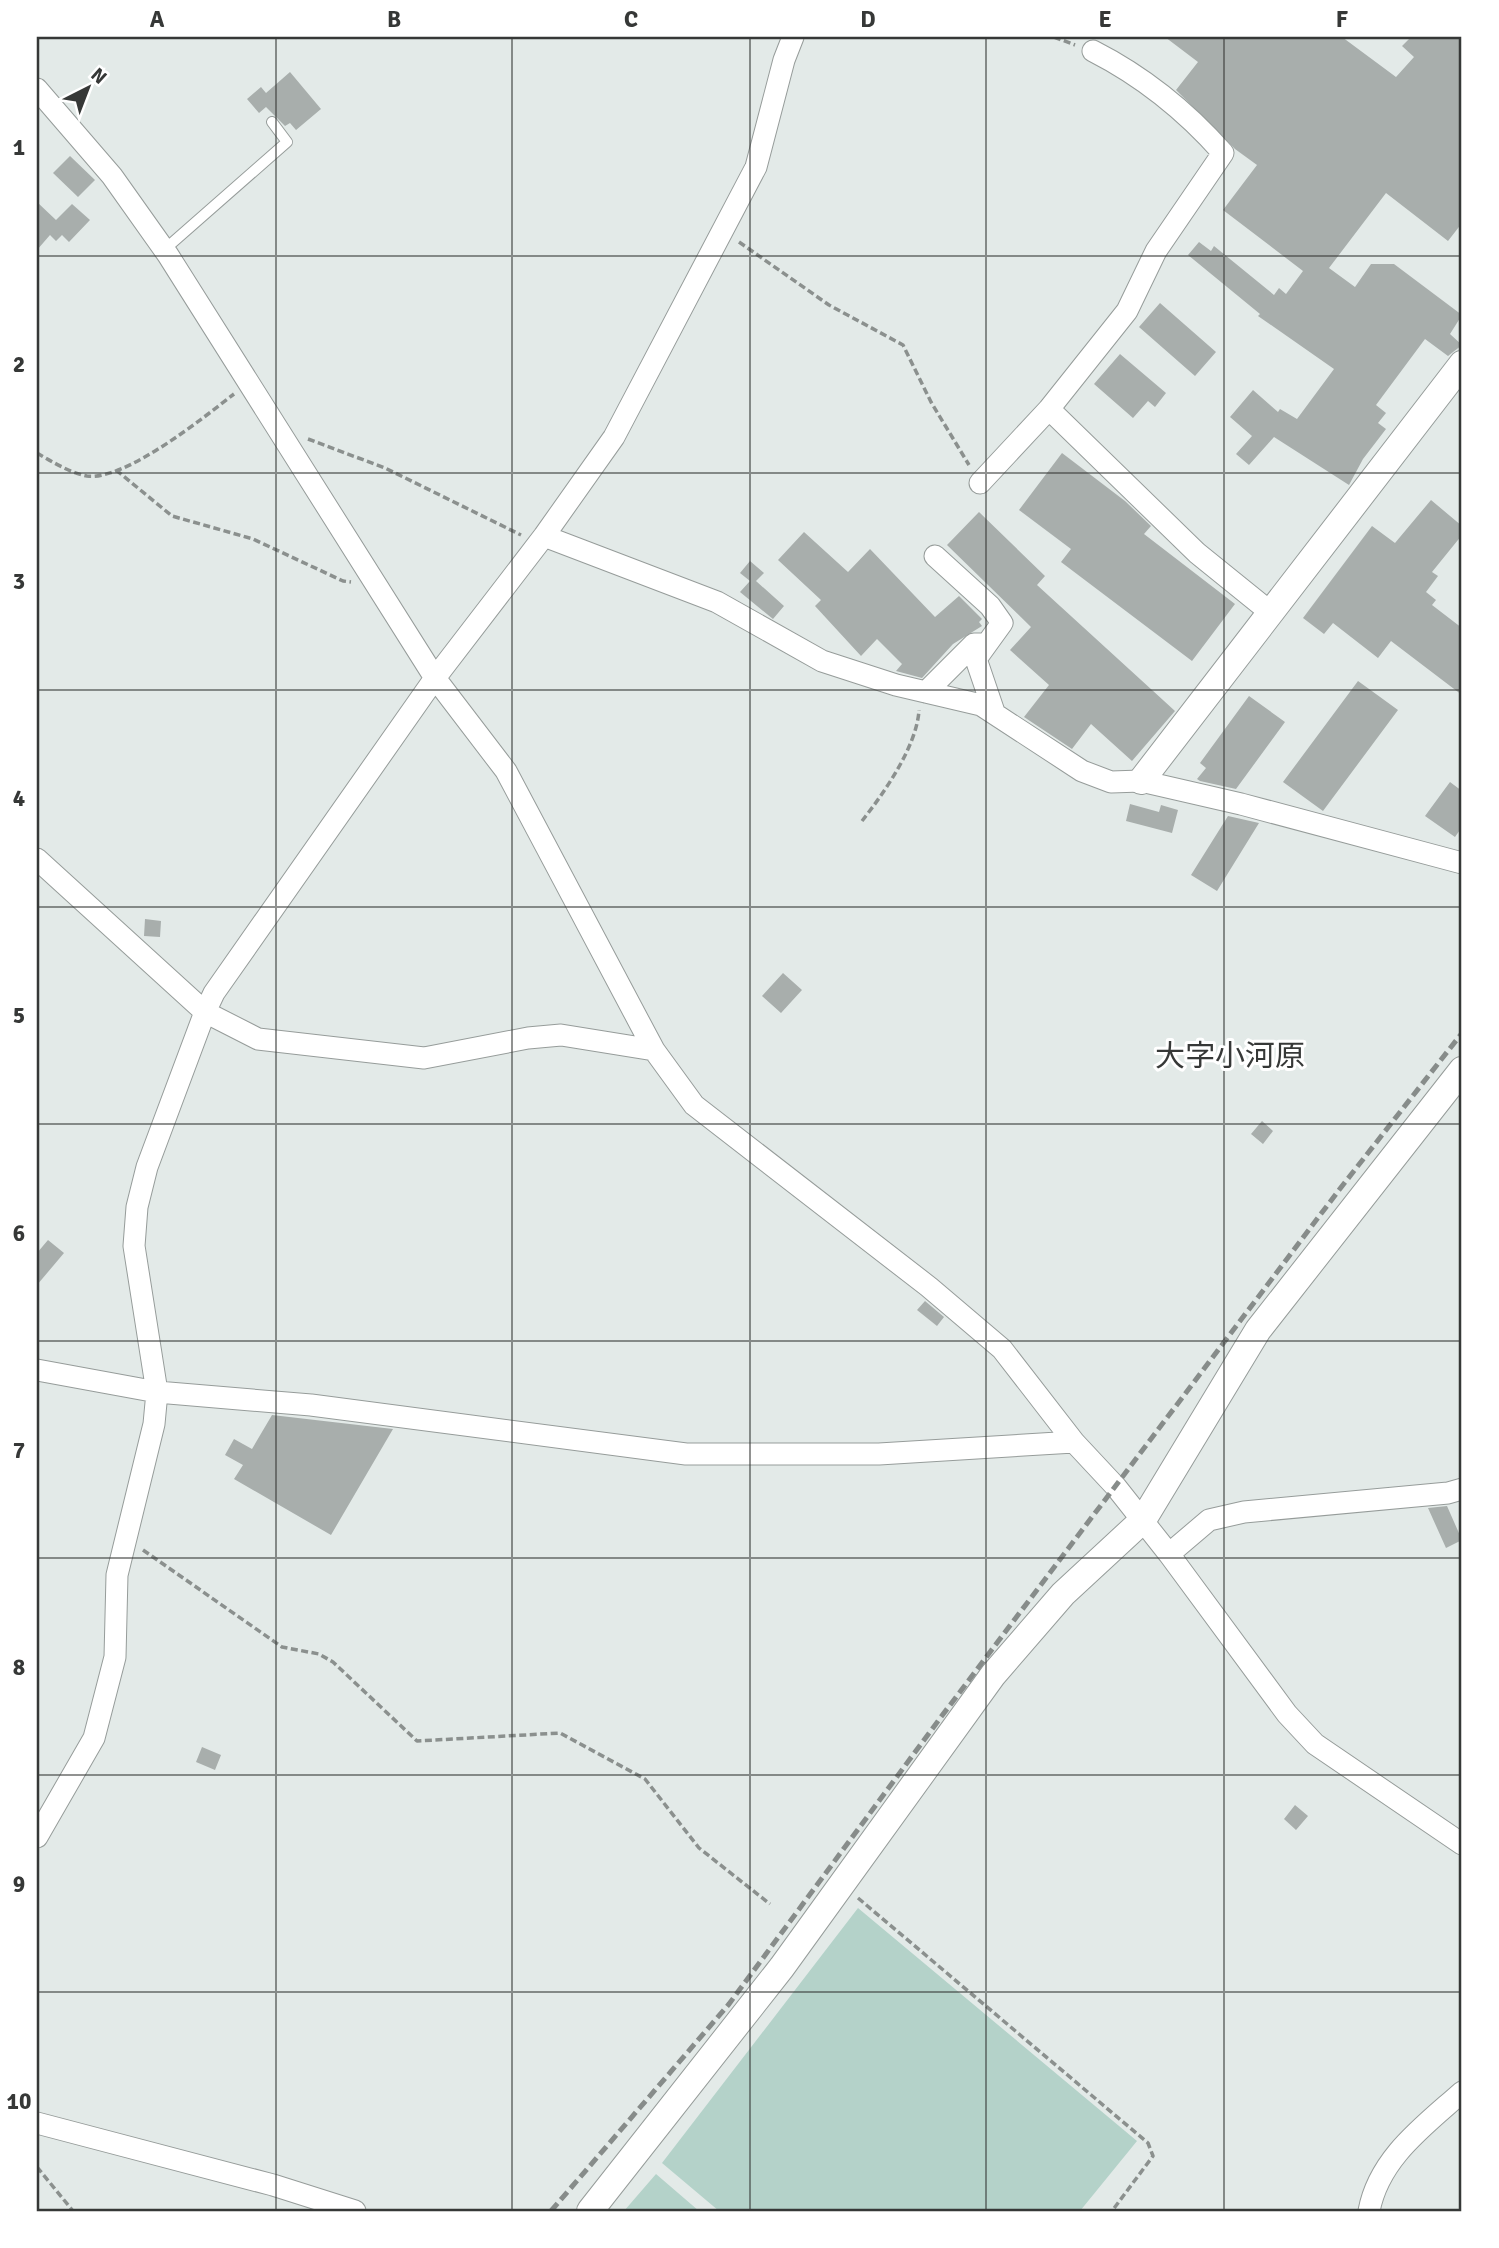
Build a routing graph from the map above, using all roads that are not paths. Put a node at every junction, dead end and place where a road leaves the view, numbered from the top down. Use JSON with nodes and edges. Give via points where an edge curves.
{"nodes":[{"id":1,"x":793,"y":37,"type":"edge"},
{"id":2,"x":1093,"y":51,"type":"dead end"},
{"id":3,"x":37,"y":89,"type":"edge"},
{"id":4,"x":271,"y":122,"type":"dead end"},
{"id":5,"x":164,"y":250,"type":"junction"},
{"id":6,"x":1462,"y":364,"type":"edge"},
{"id":7,"x":1049,"y":409,"type":"junction"},
{"id":8,"x":980,"y":483,"type":"road end"},
{"id":9,"x":542,"y":538,"type":"junction"},
{"id":10,"x":935,"y":556,"type":"dead end"},
{"id":11,"x":1269,"y":612,"type":"junction"},
{"id":12,"x":984,"y":644,"type":"junction"},
{"id":13,"x":435,"y":678,"type":"junction"},
{"id":14,"x":923,"y":691,"type":"junction"},
{"id":15,"x":994,"y":712,"type":"junction"},
{"id":16,"x":1141,"y":781,"type":"junction"},
{"id":17,"x":37,"y":859,"type":"edge"},
{"id":18,"x":1462,"y":863,"type":"edge"},
{"id":19,"x":205,"y":1012,"type":"junction"},
{"id":20,"x":654,"y":1050,"type":"junction"},
{"id":21,"x":1462,"y":1070,"type":"edge"},
{"id":22,"x":37,"y":1370,"type":"edge"},
{"id":23,"x":157,"y":1392,"type":"junction"},
{"id":24,"x":1074,"y":1442,"type":"junction"},
{"id":25,"x":1462,"y":1489,"type":"edge"},
{"id":26,"x":1143,"y":1520,"type":"junction"},
{"id":27,"x":1170,"y":1554,"type":"junction"},
{"id":28,"x":37,"y":1837,"type":"edge"},
{"id":29,"x":1462,"y":1844,"type":"edge"},
{"id":30,"x":1462,"y":2092,"type":"edge"},
{"id":31,"x":37,"y":2123,"type":"edge"},
{"id":32,"x":355,"y":2211,"type":"edge"},
{"id":33,"x":590,"y":2211,"type":"edge"},
{"id":34,"x":1368,"y":2211,"type":"edge"}],
"edges":[{"from":1,"to":9,"type":"street","via":[[756,167],[614,437]]},
{"from":2,"to":7,"type":"street","via":[[1161,93],[1223,153],[1156,251],[1128,312]]},
{"from":3,"to":5,"type":"street","via":[[111,176]]},
{"from":4,"to":5,"type":"lane","via":[[287,142]]},
{"from":5,"to":13,"type":"street"},
{"from":6,"to":11,"type":"street"},
{"from":7,"to":8,"type":"street"},
{"from":7,"to":11,"type":"street","via":[[1197,553]]},
{"from":9,"to":13,"type":"street"},
{"from":9,"to":14,"type":"street","via":[[717,602],[822,661]]},
{"from":10,"to":12,"type":"street","via":[[990,606],[1002,623]]},
{"from":11,"to":16,"type":"street"},
{"from":12,"to":14,"type":"street","via":[[974,644]]},
{"from":12,"to":15,"type":"street","via":[[976,659]]},
{"from":13,"to":19,"type":"street"},
{"from":13,"to":20,"type":"street","via":[[506,771]]},
{"from":14,"to":15,"type":"street"},
{"from":15,"to":16,"type":"street","via":[[1082,771],[1111,782]]},
{"from":16,"to":18,"type":"street"},
{"from":17,"to":19,"type":"street"},
{"from":19,"to":20,"type":"street","via":[[258,1039],[393,1056],[424,1058],[561,1035]]},
{"from":19,"to":23,"type":"street","via":[[147,1167],[137,1207],[134,1246]]},
{"from":20,"to":24,"type":"street","via":[[702,1112],[779,1168],[1002,1349]]},
{"from":21,"to":26,"type":"street","via":[[1258,1330]]},
{"from":22,"to":23,"type":"street"},
{"from":23,"to":24,"type":"street","via":[[311,1405],[686,1454],[879,1454]]},
{"from":23,"to":28,"type":"street","via":[[154,1424],[117,1575],[115,1657],[94,1738]]},
{"from":24,"to":26,"type":"street"},
{"from":25,"to":27,"type":"street","via":[[1244,1512],[1209,1520]]},
{"from":26,"to":27,"type":"street"},
{"from":26,"to":33,"type":"street","via":[[1063,1594],[993,1675],[782,1967]]},
{"from":27,"to":29,"type":"street","via":[[1287,1714],[1315,1744]]},
{"from":30,"to":34,"type":"street","via":[[1385,2166]]},
{"from":31,"to":32,"type":"street"}]}
